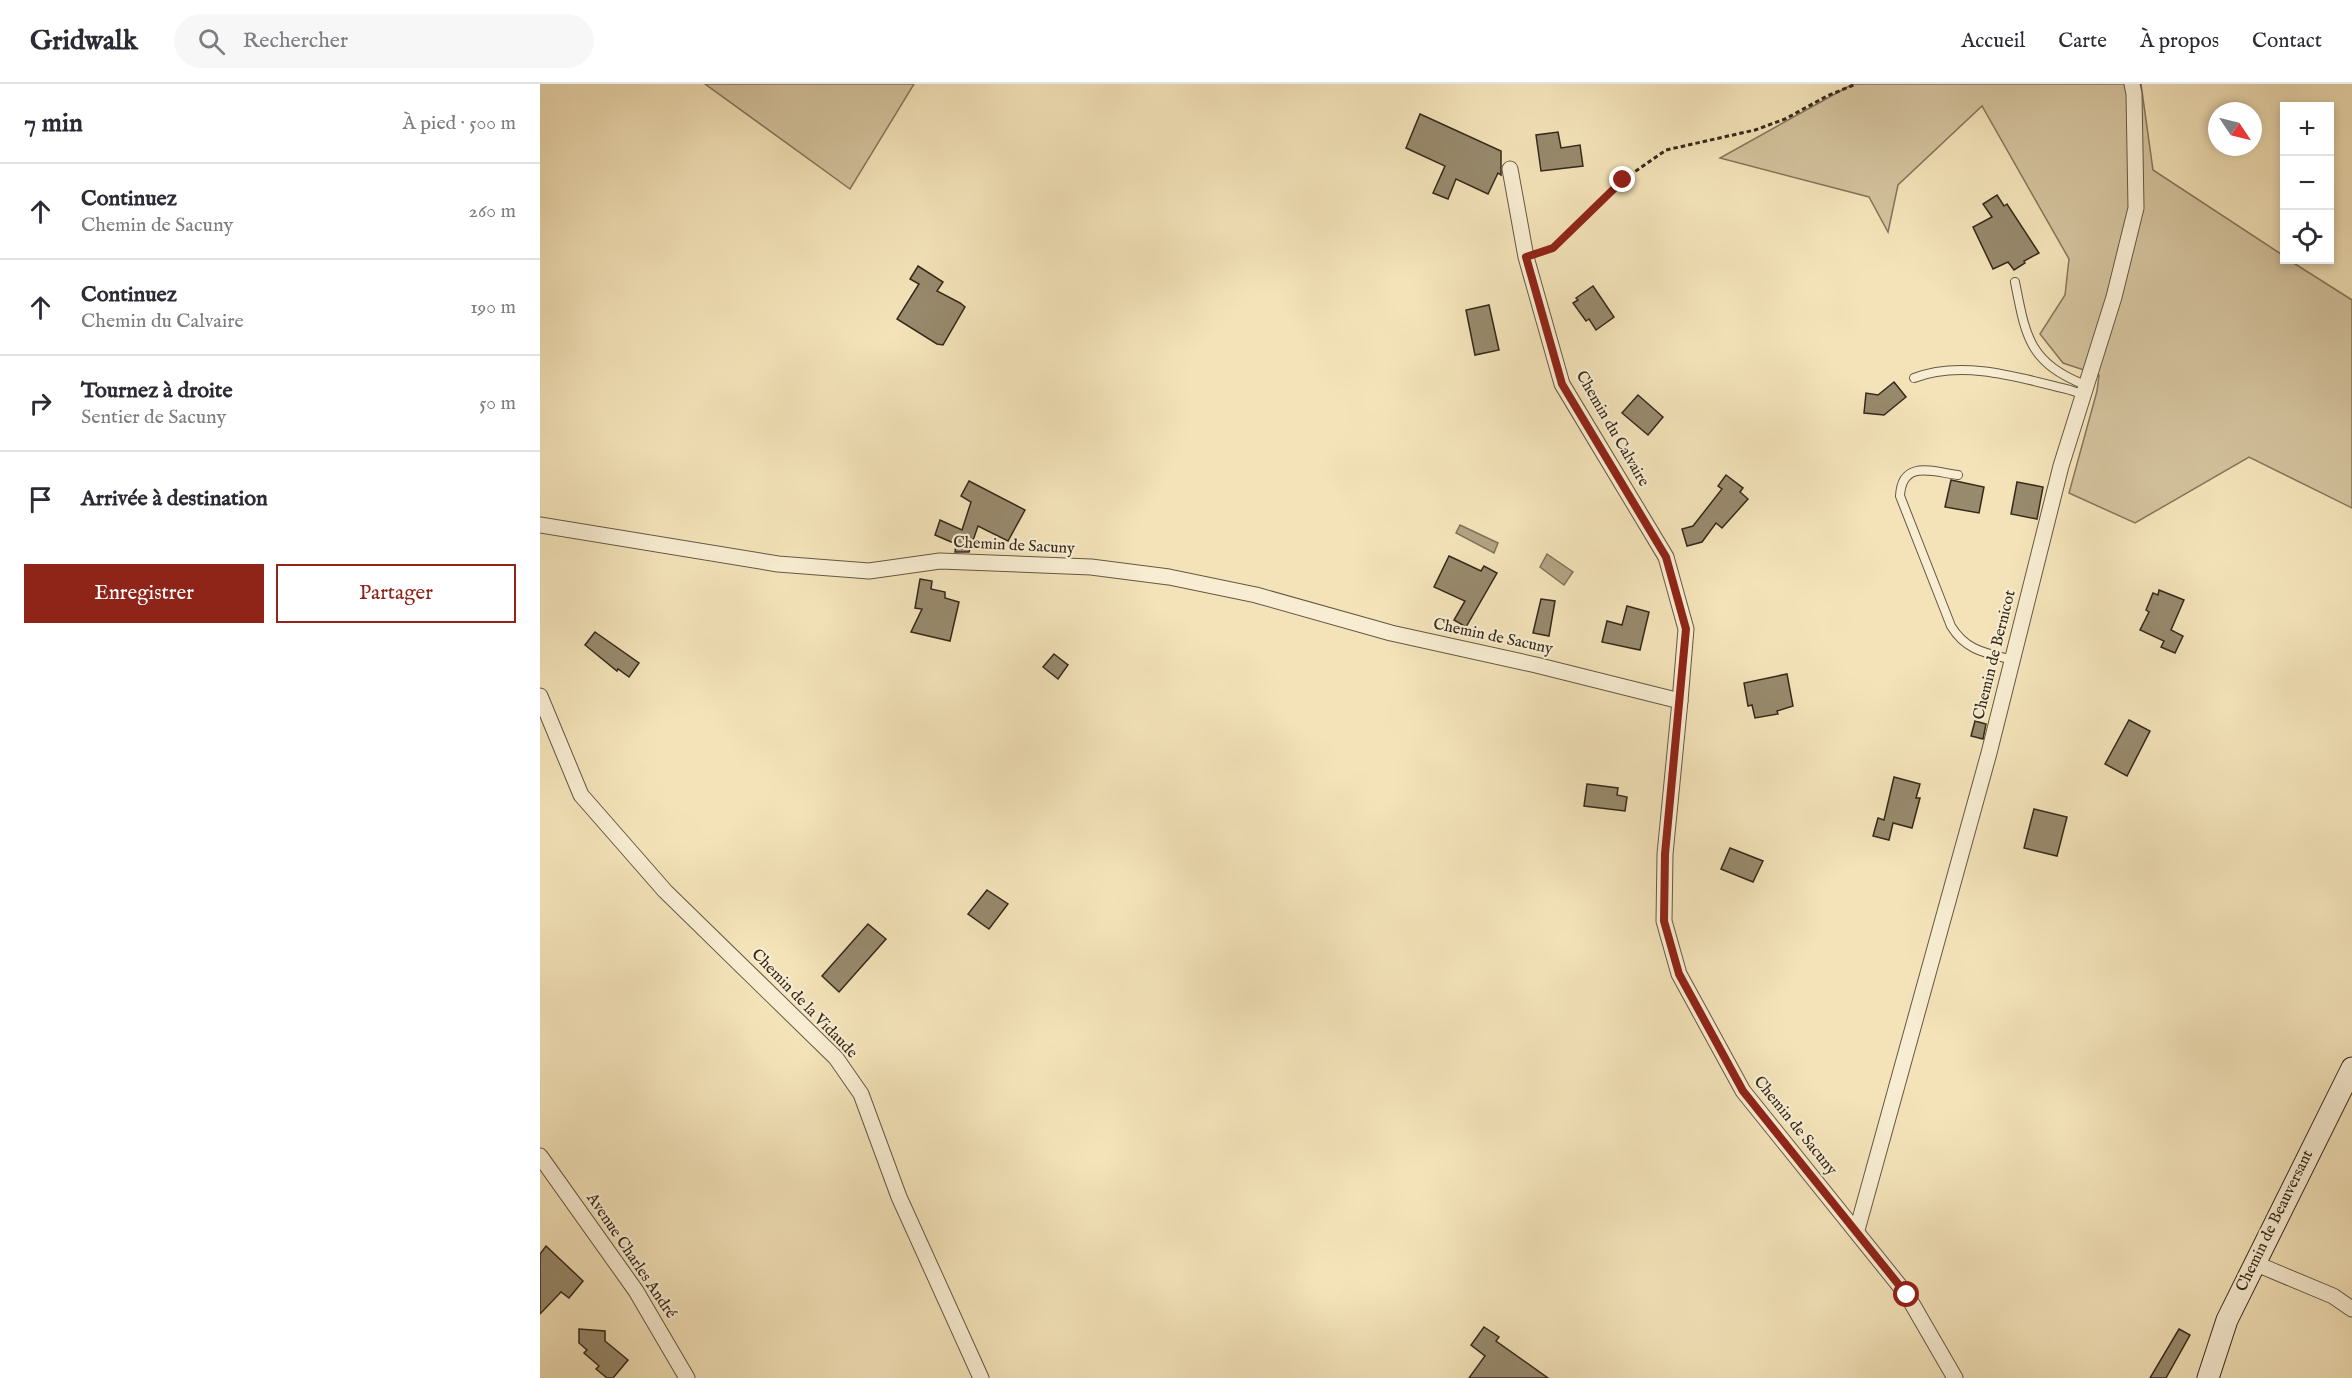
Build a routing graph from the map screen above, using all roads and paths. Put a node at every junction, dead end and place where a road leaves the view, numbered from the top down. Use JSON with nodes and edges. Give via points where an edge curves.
{"nodes":[{"id":1,"x":1856,"y":84,"type":"edge"},
{"id":2,"x":2132,"y":84,"type":"edge"},
{"id":3,"x":1510,"y":169,"type":"dead end"},
{"id":4,"x":1526,"y":257,"type":"junction"},
{"id":5,"x":2015,"y":282,"type":"dead end"},
{"id":6,"x":1914,"y":378,"type":"dead end"},
{"id":7,"x":2084,"y":390,"type":"junction"},
{"id":8,"x":1958,"y":476,"type":"dead end"},
{"id":9,"x":540,"y":525,"type":"edge"},
{"id":10,"x":2013,"y":660,"type":"junction"},
{"id":11,"x":540,"y":696,"type":"edge"},
{"id":12,"x":1680,"y":701,"type":"junction"},
{"id":13,"x":2352,"y":1068,"type":"edge"},
{"id":14,"x":540,"y":1156,"type":"edge"},
{"id":15,"x":1857,"y":1230,"type":"junction"},
{"id":16,"x":2254,"y":1263,"type":"junction"},
{"id":17,"x":2352,"y":1309,"type":"edge"},
{"id":18,"x":687,"y":1378,"type":"edge"},
{"id":19,"x":981,"y":1378,"type":"edge"},
{"id":20,"x":1955,"y":1378,"type":"edge"},
{"id":21,"x":2208,"y":1378,"type":"edge"}],
"edges":[{"from":1,"to":4,"type":"path","via":[[1755,130],[1666,150],[1623,180],[1553,248]]},
{"from":2,"to":7,"type":"street","name":"Chemin de Bernicot","via":[[2136,208],[2114,297]]},
{"from":3,"to":4,"type":"street","name":"Chemin du Calvaire"},
{"from":4,"to":12,"type":"street","name":"Chemin du Calvaire","via":[[1562,384],[1666,557],[1686,629]]},
{"from":5,"to":7,"type":"lane","via":[[2026,331],[2045,363]]},
{"from":6,"to":7,"type":"lane","via":[[1946,370],[1988,372]]},
{"from":7,"to":10,"type":"street","name":"Chemin de Bernicot"},
{"from":8,"to":10,"type":"lane","via":[[1914,470],[1906,476],[1900,496],[1959,638],[1977,650]]},
{"from":9,"to":12,"type":"street","name":"Chemin de Sacuny","via":[[778,564],[869,571],[940,561],[1090,567],[1168,577],[1256,595],[1390,633]]},
{"from":10,"to":15,"type":"street","name":"Chemin de Bernicot"},
{"from":11,"to":19,"type":"street","name":"Chemin de la Vidaude","via":[[581,795],[665,891],[836,1058],[861,1094],[899,1197]]},
{"from":12,"to":15,"type":"street","name":"Chemin de Sacuny","via":[[1665,854],[1664,921],[1679,974],[1743,1091]]},
{"from":13,"to":16,"type":"street","name":"Chemin de Beauversant"},
{"from":14,"to":18,"type":"street","name":"Avenue Charles André","via":[[636,1291]]},
{"from":15,"to":20,"type":"street","name":"Chemin de Sacuny","via":[[1907,1295]]},
{"from":16,"to":17,"type":"street","via":[[2333,1296]]},
{"from":16,"to":21,"type":"street","name":"Chemin de Beauversant","via":[[2227,1320]]}]}
